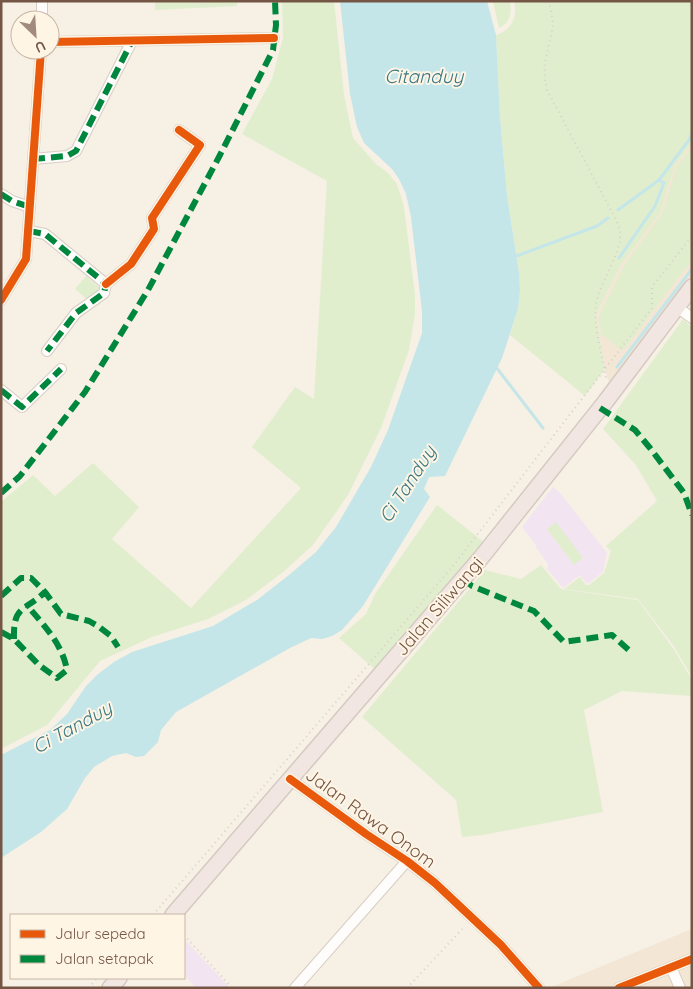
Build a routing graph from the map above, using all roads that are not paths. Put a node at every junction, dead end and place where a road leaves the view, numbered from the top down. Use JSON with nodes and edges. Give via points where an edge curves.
{"nodes":[{"id":1,"x":274,"y":38,"type":"dead end"},
{"id":2,"x":132,"y":41,"type":"junction"},
{"id":3,"x":60,"y":42,"type":"edge"},
{"id":4,"x":40,"y":60,"type":"edge"},
{"id":5,"x":179,"y":130,"type":"dead end"},
{"id":6,"x":33,"y":159,"type":"junction"},
{"id":7,"x":1,"y":194,"type":"edge"},
{"id":8,"x":30,"y":207,"type":"junction"},
{"id":9,"x":29,"y":231,"type":"junction"},
{"id":10,"x":106,"y":284,"type":"junction"},
{"id":11,"x":690,"y":292,"type":"edge"},
{"id":12,"x":1,"y":300,"type":"edge"},
{"id":13,"x":677,"y":307,"type":"junction"},
{"id":14,"x":692,"y":318,"type":"edge"},
{"id":15,"x":47,"y":350,"type":"dead end"},
{"id":16,"x":61,"y":369,"type":"dead end"},
{"id":17,"x":1,"y":390,"type":"edge"},
{"id":18,"x":290,"y":779,"type":"junction"},
{"id":19,"x":407,"y":861,"type":"junction"},
{"id":20,"x":174,"y":914,"type":"edge"},
{"id":21,"x":692,"y":959,"type":"edge"},
{"id":22,"x":671,"y":968,"type":"junction"},
{"id":23,"x":536,"y":986,"type":"edge"},
{"id":24,"x":623,"y":987,"type":"edge"},
{"id":25,"x":295,"y":988,"type":"edge"},
{"id":26,"x":680,"y":988,"type":"edge"}],
"edges":[{"from":1,"to":2,"type":"street"},
{"from":2,"to":3,"type":"street"},
{"from":2,"to":6,"type":"street","via":[[76,151],[67,156]]},
{"from":4,"to":6,"type":"street"},
{"from":5,"to":10,"type":"street","via":[[200,145],[152,218],[154,229],[132,264]]},
{"from":6,"to":8,"type":"street"},
{"from":7,"to":8,"type":"street"},
{"from":8,"to":9,"type":"street"},
{"from":9,"to":10,"type":"street","via":[[45,234]]},
{"from":9,"to":12,"type":"street","via":[[26,259]]},
{"from":10,"to":15,"type":"street","via":[[104,293],[76,313]]},
{"from":11,"to":13,"type":"highway","name":"Jalan Siliwangi"},
{"from":13,"to":14,"type":"street"},
{"from":13,"to":18,"type":"highway","name":"Jalan Siliwangi","via":[[480,558]]},
{"from":16,"to":17,"type":"street","via":[[22,407]]},
{"from":18,"to":19,"type":"street","name":"Jalan Rawa Onom"},
{"from":18,"to":20,"type":"highway","name":"Jalan Siliwangi"},
{"from":19,"to":23,"type":"street","name":"Jalan Rawa Onom","via":[[435,882],[500,945]]},
{"from":19,"to":25,"type":"street"},
{"from":21,"to":22,"type":"street"},
{"from":22,"to":24,"type":"street"},
{"from":22,"to":26,"type":"street"}]}
